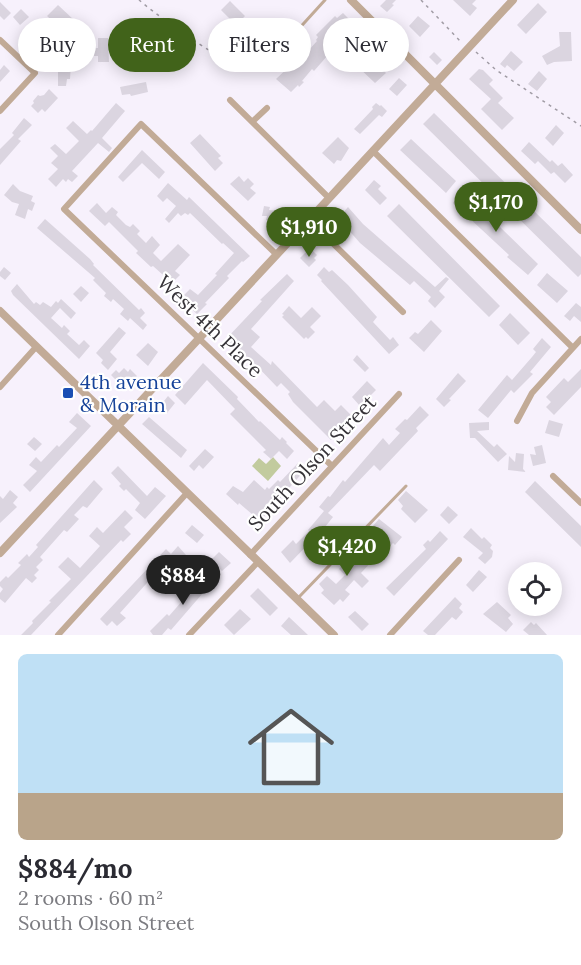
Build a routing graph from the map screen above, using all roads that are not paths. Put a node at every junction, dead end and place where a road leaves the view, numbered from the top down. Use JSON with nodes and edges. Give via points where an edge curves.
{"nodes":[{"id":1,"x":325,"y":0,"type":"edge"},
{"id":2,"x":351,"y":0,"type":"edge"},
{"id":3,"x":513,"y":0,"type":"edge"},
{"id":4,"x":309,"y":18,"type":"edge"},
{"id":5,"x":0,"y":40,"type":"edge"},
{"id":6,"x":435,"y":84,"type":"junction"},
{"id":7,"x":230,"y":100,"type":"dead end"},
{"id":8,"x":267,"y":108,"type":"dead end"},
{"id":9,"x":0,"y":111,"type":"edge"},
{"id":10,"x":252,"y":122,"type":"junction"},
{"id":11,"x":373,"y":151,"type":"junction"},
{"id":12,"x":329,"y":198,"type":"junction"},
{"id":13,"x":309,"y":220,"type":"junction"},
{"id":14,"x":581,"y":230,"type":"edge"},
{"id":15,"x":277,"y":255,"type":"junction"},
{"id":16,"x":0,"y":311,"type":"edge"},
{"id":17,"x":403,"y":312,"type":"dead end"},
{"id":18,"x":200,"y":339,"type":"junction"},
{"id":19,"x":581,"y":339,"type":"edge"},
{"id":20,"x":36,"y":347,"type":"junction"},
{"id":21,"x":573,"y":348,"type":"junction"},
{"id":22,"x":0,"y":387,"type":"edge"},
{"id":23,"x":399,"y":394,"type":"dead end"},
{"id":24,"x":517,"y":421,"type":"dead end"},
{"id":25,"x":118,"y":426,"type":"junction"},
{"id":26,"x":332,"y":466,"type":"junction"},
{"id":27,"x":553,"y":476,"type":"dead end"},
{"id":28,"x":405,"y":486,"type":"dead end"},
{"id":29,"x":187,"y":493,"type":"junction"},
{"id":30,"x":579,"y":499,"type":"edge"},
{"id":31,"x":0,"y":554,"type":"edge"},
{"id":32,"x":250,"y":555,"type":"junction"},
{"id":33,"x":459,"y":560,"type":"dead end"},
{"id":34,"x":258,"y":562,"type":"junction"},
{"id":35,"x":297,"y":599,"type":"junction"},
{"id":36,"x":58,"y":635,"type":"edge"},
{"id":37,"x":189,"y":635,"type":"edge"},
{"id":38,"x":333,"y":635,"type":"edge"},
{"id":39,"x":390,"y":635,"type":"edge"}],
"edges":[{"from":1,"to":4,"type":"lane"},
{"from":2,"to":6,"type":"street"},
{"from":3,"to":6,"type":"street"},
{"from":5,"to":9,"type":"street","via":[[34,73]]},
{"from":6,"to":11,"type":"street"},
{"from":6,"to":14,"type":"street"},
{"from":7,"to":10,"type":"street"},
{"from":8,"to":10,"type":"street"},
{"from":10,"to":12,"type":"street"},
{"from":11,"to":12,"type":"street"},
{"from":11,"to":21,"type":"street"},
{"from":12,"to":13,"type":"street"},
{"from":13,"to":15,"type":"street"},
{"from":13,"to":17,"type":"street"},
{"from":15,"to":18,"type":"street"},
{"from":15,"to":18,"type":"street","name":"West 4th Place","via":[[141,124],[64,209]]},
{"from":16,"to":20,"type":"street"},
{"from":18,"to":25,"type":"street"},
{"from":18,"to":26,"type":"street","name":"West 4th Place"},
{"from":19,"to":21,"type":"street"},
{"from":20,"to":22,"type":"street"},
{"from":20,"to":25,"type":"street"},
{"from":21,"to":24,"type":"street","via":[[532,393]]},
{"from":23,"to":26,"type":"street","name":"South Olson Street"},
{"from":25,"to":29,"type":"street"},
{"from":25,"to":31,"type":"street"},
{"from":26,"to":32,"type":"street","name":"South Olson Street"},
{"from":27,"to":30,"type":"street"},
{"from":28,"to":35,"type":"lane"},
{"from":29,"to":32,"type":"street"},
{"from":29,"to":36,"type":"street"},
{"from":32,"to":34,"type":"street"},
{"from":33,"to":39,"type":"street"},
{"from":34,"to":35,"type":"street"},
{"from":34,"to":37,"type":"street","name":"South Olson Street"},
{"from":35,"to":38,"type":"street"}]}
